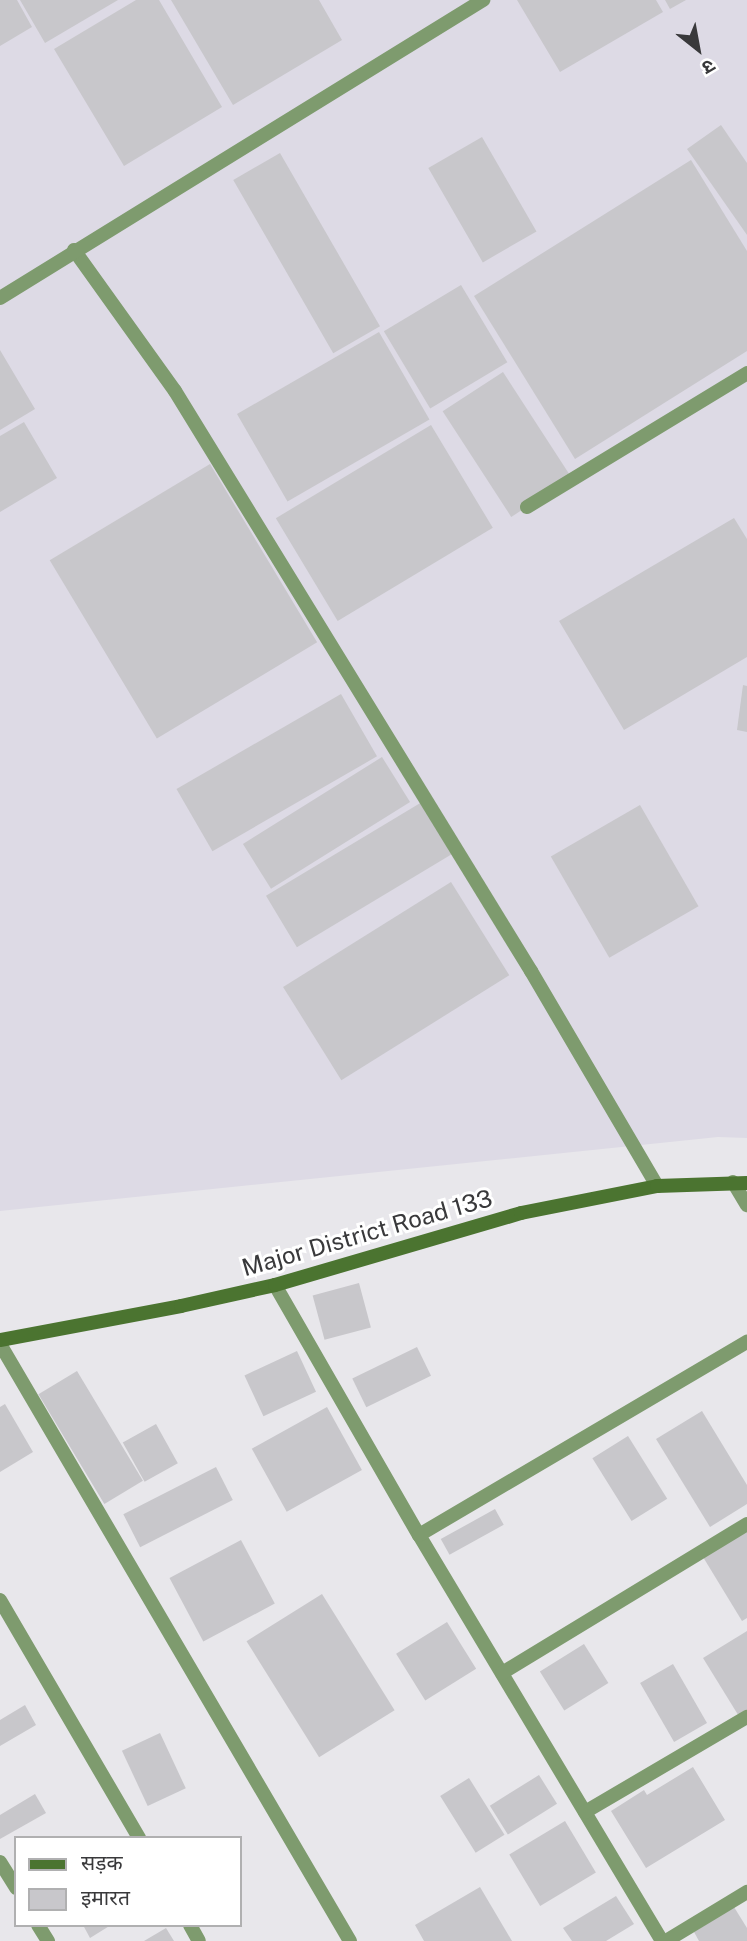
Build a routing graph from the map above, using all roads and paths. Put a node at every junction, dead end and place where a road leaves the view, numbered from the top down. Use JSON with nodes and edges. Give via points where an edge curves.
{"nodes":[{"id":1,"x":483,"y":0,"type":"edge"},
{"id":2,"x":74,"y":250,"type":"junction"},
{"id":3,"x":0,"y":298,"type":"edge"},
{"id":4,"x":747,"y":373,"type":"edge"},
{"id":5,"x":527,"y":507,"type":"dead end"},
{"id":6,"x":740,"y":1182,"type":"edge"},
{"id":7,"x":656,"y":1186,"type":"junction"},
{"id":8,"x":747,"y":1205,"type":"edge"},
{"id":9,"x":275,"y":1285,"type":"junction"},
{"id":10,"x":0,"y":1342,"type":"edge"},
{"id":11,"x":747,"y":1342,"type":"edge"},
{"id":12,"x":747,"y":1524,"type":"edge"},
{"id":13,"x":419,"y":1535,"type":"junction"},
{"id":14,"x":0,"y":1600,"type":"edge"},
{"id":15,"x":502,"y":1673,"type":"junction"},
{"id":16,"x":747,"y":1717,"type":"edge"},
{"id":17,"x":586,"y":1812,"type":"junction"},
{"id":18,"x":138,"y":1836,"type":"edge"},
{"id":19,"x":0,"y":1862,"type":"edge"},
{"id":20,"x":14,"y":1885,"type":"edge"},
{"id":21,"x":747,"y":1892,"type":"edge"},
{"id":22,"x":350,"y":1941,"type":"edge"},
{"id":23,"x":664,"y":1941,"type":"edge"}],
"edges":[{"from":1,"to":2,"type":"street"},
{"from":2,"to":3,"type":"street"},
{"from":2,"to":7,"type":"street","via":[[175,391],[531,971]]},
{"from":4,"to":5,"type":"street"},
{"from":6,"to":7,"type":"main road","name":"Major District Road 133"},
{"from":6,"to":8,"type":"street"},
{"from":7,"to":9,"type":"main road","name":"Major District Road 133","via":[[520,1213]]},
{"from":9,"to":10,"type":"main road","name":"Major District Road 133"},
{"from":9,"to":13,"type":"street"},
{"from":10,"to":22,"type":"street"},
{"from":11,"to":13,"type":"street"},
{"from":12,"to":15,"type":"street"},
{"from":13,"to":15,"type":"street"},
{"from":14,"to":18,"type":"street"},
{"from":15,"to":17,"type":"street"},
{"from":16,"to":17,"type":"street"},
{"from":17,"to":23,"type":"street"},
{"from":19,"to":20,"type":"street"},
{"from":21,"to":23,"type":"street"}]}
